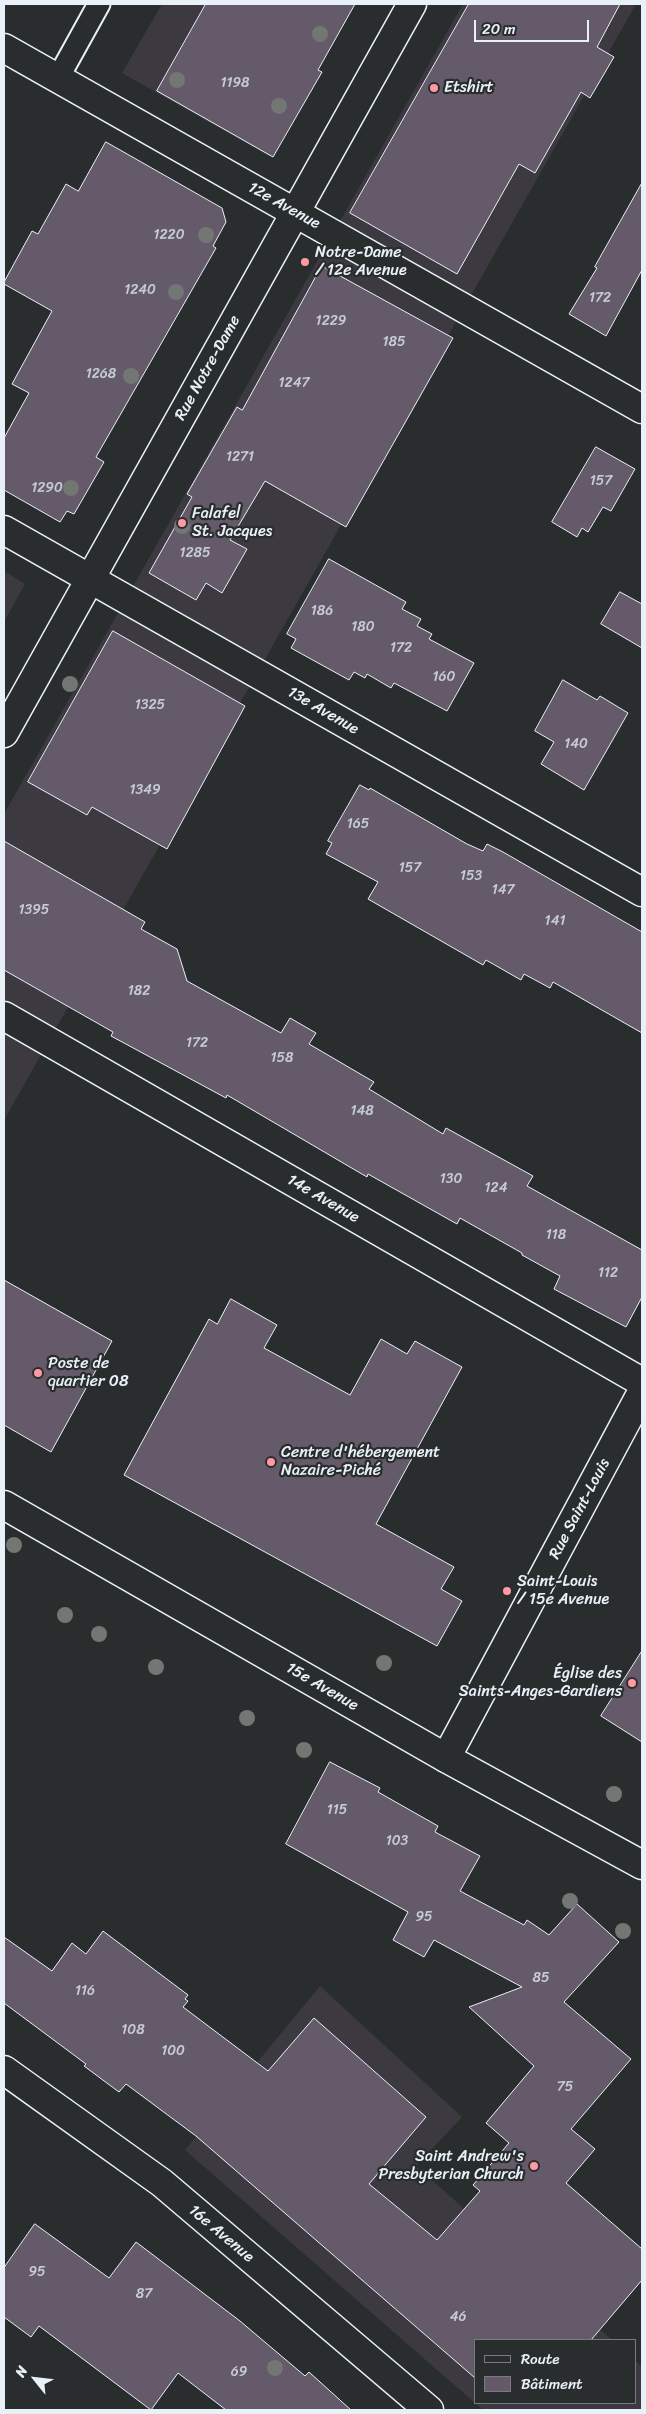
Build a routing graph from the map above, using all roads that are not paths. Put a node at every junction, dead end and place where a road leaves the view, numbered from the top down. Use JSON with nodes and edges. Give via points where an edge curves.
{"nodes":[{"id":1,"x":99,"y":4,"type":"edge"},
{"id":2,"x":412,"y":4,"type":"edge"},
{"id":3,"x":4,"y":48,"type":"edge"},
{"id":4,"x":58,"y":78,"type":"junction"},
{"id":5,"x":294,"y":211,"type":"junction"},
{"id":6,"x":642,"y":409,"type":"edge"},
{"id":7,"x":4,"y":530,"type":"edge"},
{"id":8,"x":91,"y":579,"type":"junction"},
{"id":9,"x":4,"y":733,"type":"edge"},
{"id":10,"x":642,"y":892,"type":"edge"},
{"id":11,"x":4,"y":1016,"type":"edge"},
{"id":12,"x":642,"y":1382,"type":"edge"},
{"id":13,"x":642,"y":1392,"type":"edge"},
{"id":14,"x":4,"y":1505,"type":"edge"},
{"id":15,"x":446,"y":1758,"type":"junction"},
{"id":16,"x":642,"y":1865,"type":"edge"},
{"id":17,"x":4,"y":2070,"type":"edge"},
{"id":18,"x":429,"y":2410,"type":"edge"}],
"edges":[{"from":1,"to":4,"type":"lane"},
{"from":2,"to":5,"type":"street","name":"Rue Notre-Dame"},
{"from":3,"to":4,"type":"street","name":"12e Avenue"},
{"from":4,"to":5,"type":"street","name":"12e Avenue"},
{"from":5,"to":6,"type":"street","name":"12e Avenue"},
{"from":5,"to":8,"type":"street","name":"Rue Notre-Dame"},
{"from":7,"to":8,"type":"street","name":"13e Avenue"},
{"from":8,"to":9,"type":"street","name":"Rue Notre-Dame"},
{"from":8,"to":10,"type":"street","name":"13e Avenue"},
{"from":11,"to":12,"type":"street","name":"14e Avenue"},
{"from":13,"to":15,"type":"street","name":"Rue Saint-Louis"},
{"from":14,"to":15,"type":"street","name":"15e Avenue"},
{"from":15,"to":16,"type":"street","name":"15e Avenue"},
{"from":17,"to":18,"type":"street","name":"16e Avenue","via":[[162,2184]]}]}
